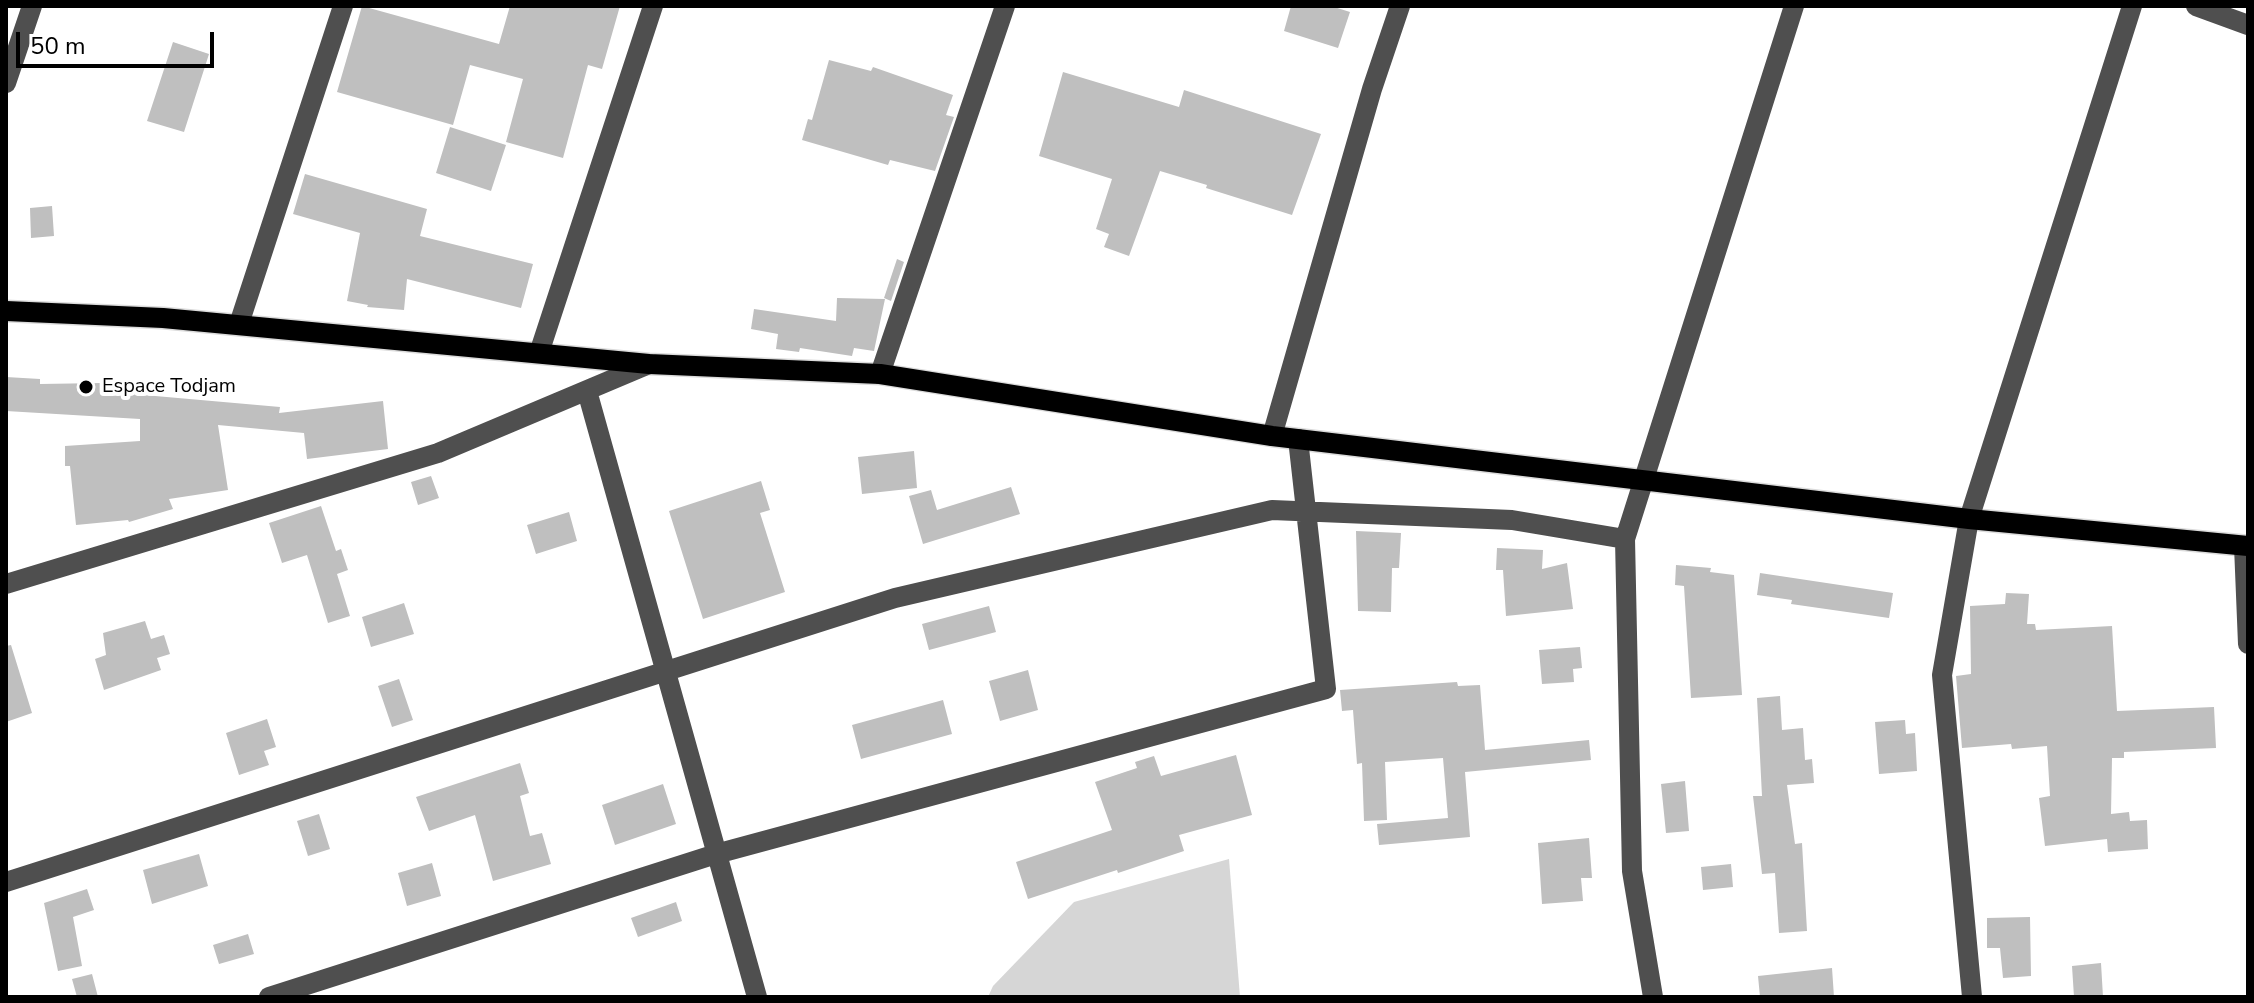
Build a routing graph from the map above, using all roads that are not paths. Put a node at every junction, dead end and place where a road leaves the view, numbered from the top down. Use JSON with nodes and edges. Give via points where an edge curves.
{"nodes":[{"id":1,"x":32,"y":6,"type":"edge"},
{"id":2,"x":343,"y":6,"type":"edge"},
{"id":3,"x":653,"y":6,"type":"edge"},
{"id":4,"x":1005,"y":6,"type":"edge"},
{"id":5,"x":1400,"y":6,"type":"edge"},
{"id":6,"x":1794,"y":6,"type":"edge"},
{"id":7,"x":2132,"y":6,"type":"edge"},
{"id":8,"x":2196,"y":6,"type":"edge"},
{"id":9,"x":2248,"y":25,"type":"edge"},
{"id":10,"x":6,"y":83,"type":"edge"},
{"id":11,"x":6,"y":311,"type":"edge"},
{"id":12,"x":239,"y":324,"type":"junction"},
{"id":13,"x":539,"y":353,"type":"junction"},
{"id":14,"x":649,"y":364,"type":"junction"},
{"id":15,"x":880,"y":374,"type":"junction"},
{"id":16,"x":587,"y":391,"type":"junction"},
{"id":17,"x":1272,"y":436,"type":"junction"},
{"id":18,"x":1298,"y":439,"type":"junction"},
{"id":19,"x":1645,"y":479,"type":"junction"},
{"id":20,"x":1306,"y":511,"type":"junction"},
{"id":21,"x":1969,"y":519,"type":"junction"},
{"id":22,"x":1625,"y":539,"type":"junction"},
{"id":23,"x":2246,"y":546,"type":"edge"},
{"id":24,"x":6,"y":584,"type":"edge"},
{"id":25,"x":2248,"y":644,"type":"edge"},
{"id":26,"x":668,"y":672,"type":"junction"},
{"id":27,"x":716,"y":854,"type":"junction"},
{"id":28,"x":6,"y":882,"type":"edge"},
{"id":29,"x":269,"y":997,"type":"edge"},
{"id":30,"x":757,"y":997,"type":"edge"},
{"id":31,"x":1653,"y":997,"type":"edge"},
{"id":32,"x":1972,"y":997,"type":"edge"}],
"edges":[{"from":1,"to":10,"type":"street"},
{"from":2,"to":12,"type":"street"},
{"from":3,"to":13,"type":"street"},
{"from":4,"to":15,"type":"street"},
{"from":5,"to":17,"type":"street"},
{"from":6,"to":19,"type":"street"},
{"from":7,"to":21,"type":"street"},
{"from":8,"to":9,"type":"street"},
{"from":11,"to":12,"type":"main road"},
{"from":12,"to":13,"type":"main road"},
{"from":13,"to":14,"type":"main road"},
{"from":14,"to":15,"type":"main road"},
{"from":14,"to":16,"type":"street"},
{"from":15,"to":17,"type":"main road"},
{"from":16,"to":24,"type":"street","via":[[438,453]]},
{"from":16,"to":26,"type":"street"},
{"from":17,"to":18,"type":"main road"},
{"from":18,"to":19,"type":"main road"},
{"from":18,"to":20,"type":"street"},
{"from":19,"to":21,"type":"main road"},
{"from":19,"to":22,"type":"street"},
{"from":20,"to":22,"type":"street","via":[[1512,520]]},
{"from":20,"to":26,"type":"street","via":[[1272,510],[895,598]]},
{"from":20,"to":27,"type":"street","via":[[1326,689]]},
{"from":21,"to":23,"type":"main road"},
{"from":21,"to":32,"type":"street","via":[[1942,675]]},
{"from":22,"to":31,"type":"street","via":[[1632,871]]},
{"from":23,"to":25,"type":"street"},
{"from":26,"to":27,"type":"street"},
{"from":26,"to":28,"type":"street"},
{"from":27,"to":29,"type":"street"},
{"from":27,"to":30,"type":"street"}]}
